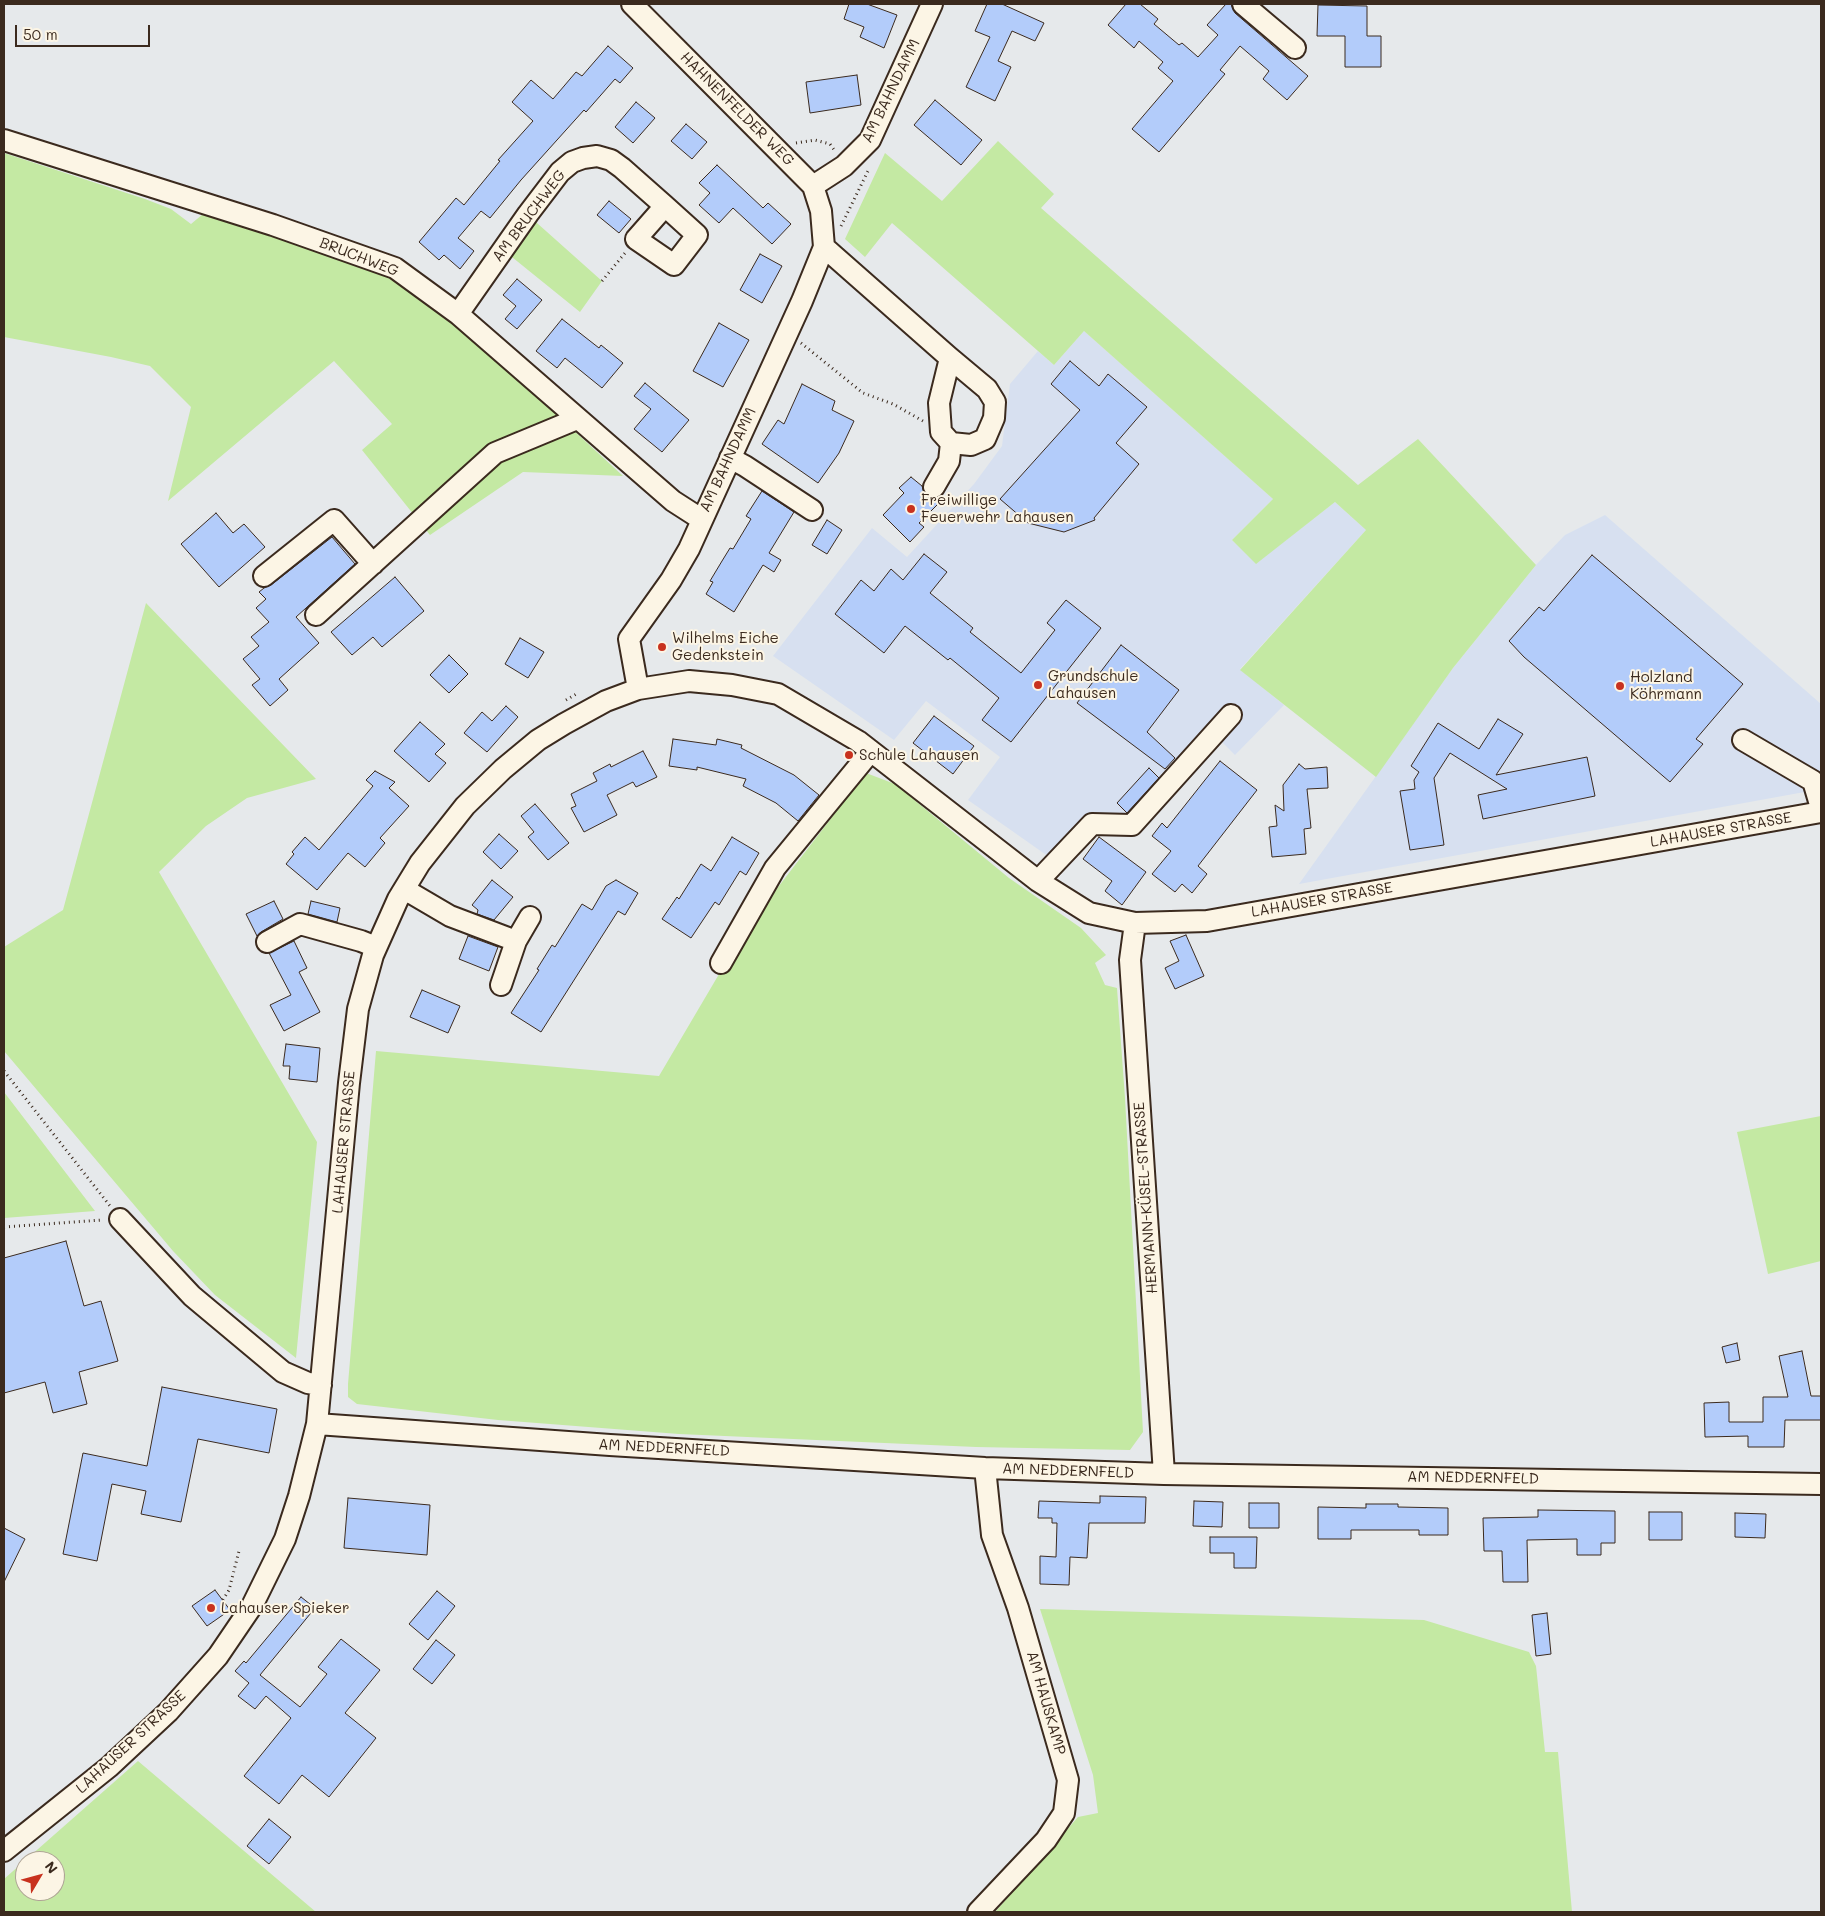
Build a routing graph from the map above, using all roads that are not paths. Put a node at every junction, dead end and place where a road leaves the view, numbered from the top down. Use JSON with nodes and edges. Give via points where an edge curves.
{"nodes":[{"id":1,"x":632,"y":4,"type":"edge"},
{"id":2,"x":932,"y":4,"type":"edge"},
{"id":3,"x":1243,"y":4,"type":"edge"},
{"id":4,"x":1295,"y":48,"type":"dead end"},
{"id":5,"x":4,"y":140,"type":"edge"},
{"id":6,"x":813,"y":186,"type":"junction"},
{"id":7,"x":665,"y":206,"type":"junction"},
{"id":8,"x":824,"y":225,"type":"joint"},
{"id":9,"x":824,"y":247,"type":"junction"},
{"id":10,"x":458,"y":314,"type":"junction"},
{"id":11,"x":950,"y":358,"type":"junction"},
{"id":12,"x":577,"y":419,"type":"junction"},
{"id":13,"x":946,"y":438,"type":"junction"},
{"id":14,"x":730,"y":458,"type":"junction"},
{"id":15,"x":934,"y":487,"type":"dead end"},
{"id":16,"x":812,"y":510,"type":"dead end"},
{"id":17,"x":701,"y":519,"type":"junction"},
{"id":18,"x":373,"y":564,"type":"junction"},
{"id":19,"x":264,"y":576,"type":"dead end"},
{"id":20,"x":316,"y":616,"type":"dead end"},
{"id":21,"x":638,"y":689,"type":"junction"},
{"id":22,"x":1232,"y":715,"type":"dead end"},
{"id":23,"x":1743,"y":740,"type":"dead end"},
{"id":24,"x":871,"y":752,"type":"junction"},
{"id":25,"x":1821,"y":808,"type":"edge"},
{"id":26,"x":1821,"y":812,"type":"edge"},
{"id":27,"x":1038,"y":881,"type":"junction"},
{"id":28,"x":404,"y":889,"type":"junction"},
{"id":29,"x":530,"y":917,"type":"dead end"},
{"id":30,"x":1135,"y":923,"type":"junction"},
{"id":31,"x":516,"y":941,"type":"junction"},
{"id":32,"x":267,"y":942,"type":"dead end"},
{"id":33,"x":376,"y":947,"type":"junction"},
{"id":34,"x":721,"y":963,"type":"dead end"},
{"id":35,"x":500,"y":985,"type":"dead end"},
{"id":36,"x":120,"y":1219,"type":"road end"},
{"id":37,"x":321,"y":1385,"type":"junction"},
{"id":38,"x":317,"y":1424,"type":"junction"},
{"id":39,"x":985,"y":1468,"type":"junction"},
{"id":40,"x":1164,"y":1474,"type":"junction"},
{"id":41,"x":1821,"y":1484,"type":"edge"},
{"id":42,"x":4,"y":1851,"type":"edge"},
{"id":43,"x":978,"y":1912,"type":"edge"}],
"edges":[{"from":1,"to":6,"type":"street","name":"HAHNENFELDER WEG"},
{"from":2,"to":6,"type":"street","name":"AM BAHNDAMM","via":[[870,140],[844,166]]},
{"from":3,"to":4,"type":"street"},
{"from":5,"to":10,"type":"street","name":"BRUCHWEG","via":[[272,225],[395,268]]},
{"from":6,"to":8,"type":"street","name":"HAHNENFELDER WEG"},
{"from":7,"to":7,"type":"street","name":"AM BRUCHWEG","via":[[697,235],[674,265],[636,239]]},
{"from":7,"to":10,"type":"street","name":"AM BRUCHWEG","via":[[610,160],[597,156],[572,162],[560,172],[528,214]]},
{"from":8,"to":9,"type":"street","name":"AM BAHNDAMM"},
{"from":9,"to":11,"type":"street"},
{"from":9,"to":14,"type":"street","name":"AM BAHNDAMM"},
{"from":10,"to":12,"type":"street","name":"BRUCHWEG"},
{"from":11,"to":13,"type":"street","via":[[939,403]]},
{"from":11,"to":13,"type":"street","via":[[987,389],[996,402],[994,418],[985,439],[971,446]]},
{"from":12,"to":17,"type":"street","name":"BRUCHWEG","via":[[673,501]]},
{"from":12,"to":18,"type":"street","via":[[495,453]]},
{"from":13,"to":15,"type":"street","via":[[949,461]]},
{"from":14,"to":16,"type":"street"},
{"from":14,"to":17,"type":"street","name":"AM BAHNDAMM"},
{"from":17,"to":21,"type":"street","name":"AM BAHNDAMM","via":[[671,580],[629,639]]},
{"from":18,"to":19,"type":"street","via":[[334,520]]},
{"from":18,"to":20,"type":"street"},
{"from":21,"to":24,"type":"street","name":"LAHAUSER STRASSE","via":[[689,681],[778,694],[839,729]]},
{"from":21,"to":28,"type":"street","name":"LAHAUSER STRASSE","via":[[606,701],[564,724],[538,740],[503,769],[464,806]]},
{"from":22,"to":27,"type":"street","via":[[1132,825],[1092,824]]},
{"from":23,"to":25,"type":"street","via":[[1813,781]]},
{"from":24,"to":27,"type":"street","name":"LAHAUSER STRASSE"},
{"from":24,"to":34,"type":"street","via":[[775,868]]},
{"from":26,"to":30,"type":"street","name":"LAHAUSER STRASSE","via":[[1207,921]]},
{"from":27,"to":30,"type":"street","name":"LAHAUSER STRASSE","via":[[1089,913]]},
{"from":28,"to":31,"type":"street","via":[[450,916]]},
{"from":28,"to":33,"type":"street","name":"LAHAUSER STRASSE"},
{"from":29,"to":31,"type":"street"},
{"from":30,"to":40,"type":"street","name":"HERMANN-KÜSEL-STRASSE","via":[[1130,960]]},
{"from":31,"to":35,"type":"street"},
{"from":32,"to":33,"type":"street","via":[[300,924]]},
{"from":33,"to":37,"type":"street","name":"LAHAUSER STRASSE","via":[[358,1009],[351,1064]]},
{"from":36,"to":37,"type":"street","via":[[192,1296],[283,1372]]},
{"from":37,"to":38,"type":"street","name":"LAHAUSER STRASSE"},
{"from":38,"to":39,"type":"street","name":"AM NEDDERNFELD"},
{"from":38,"to":42,"type":"street","name":"LAHAUSER STRASSE","via":[[285,1539],[252,1606],[218,1656],[168,1712],[109,1767]]},
{"from":39,"to":40,"type":"street","name":"AM NEDDERNFELD"},
{"from":39,"to":43,"type":"street","name":"AM HAUSKAMP","via":[[992,1536],[1018,1608],[1068,1780],[1064,1813],[1046,1840]]},
{"from":40,"to":41,"type":"street","name":"AM NEDDERNFELD"}]}
